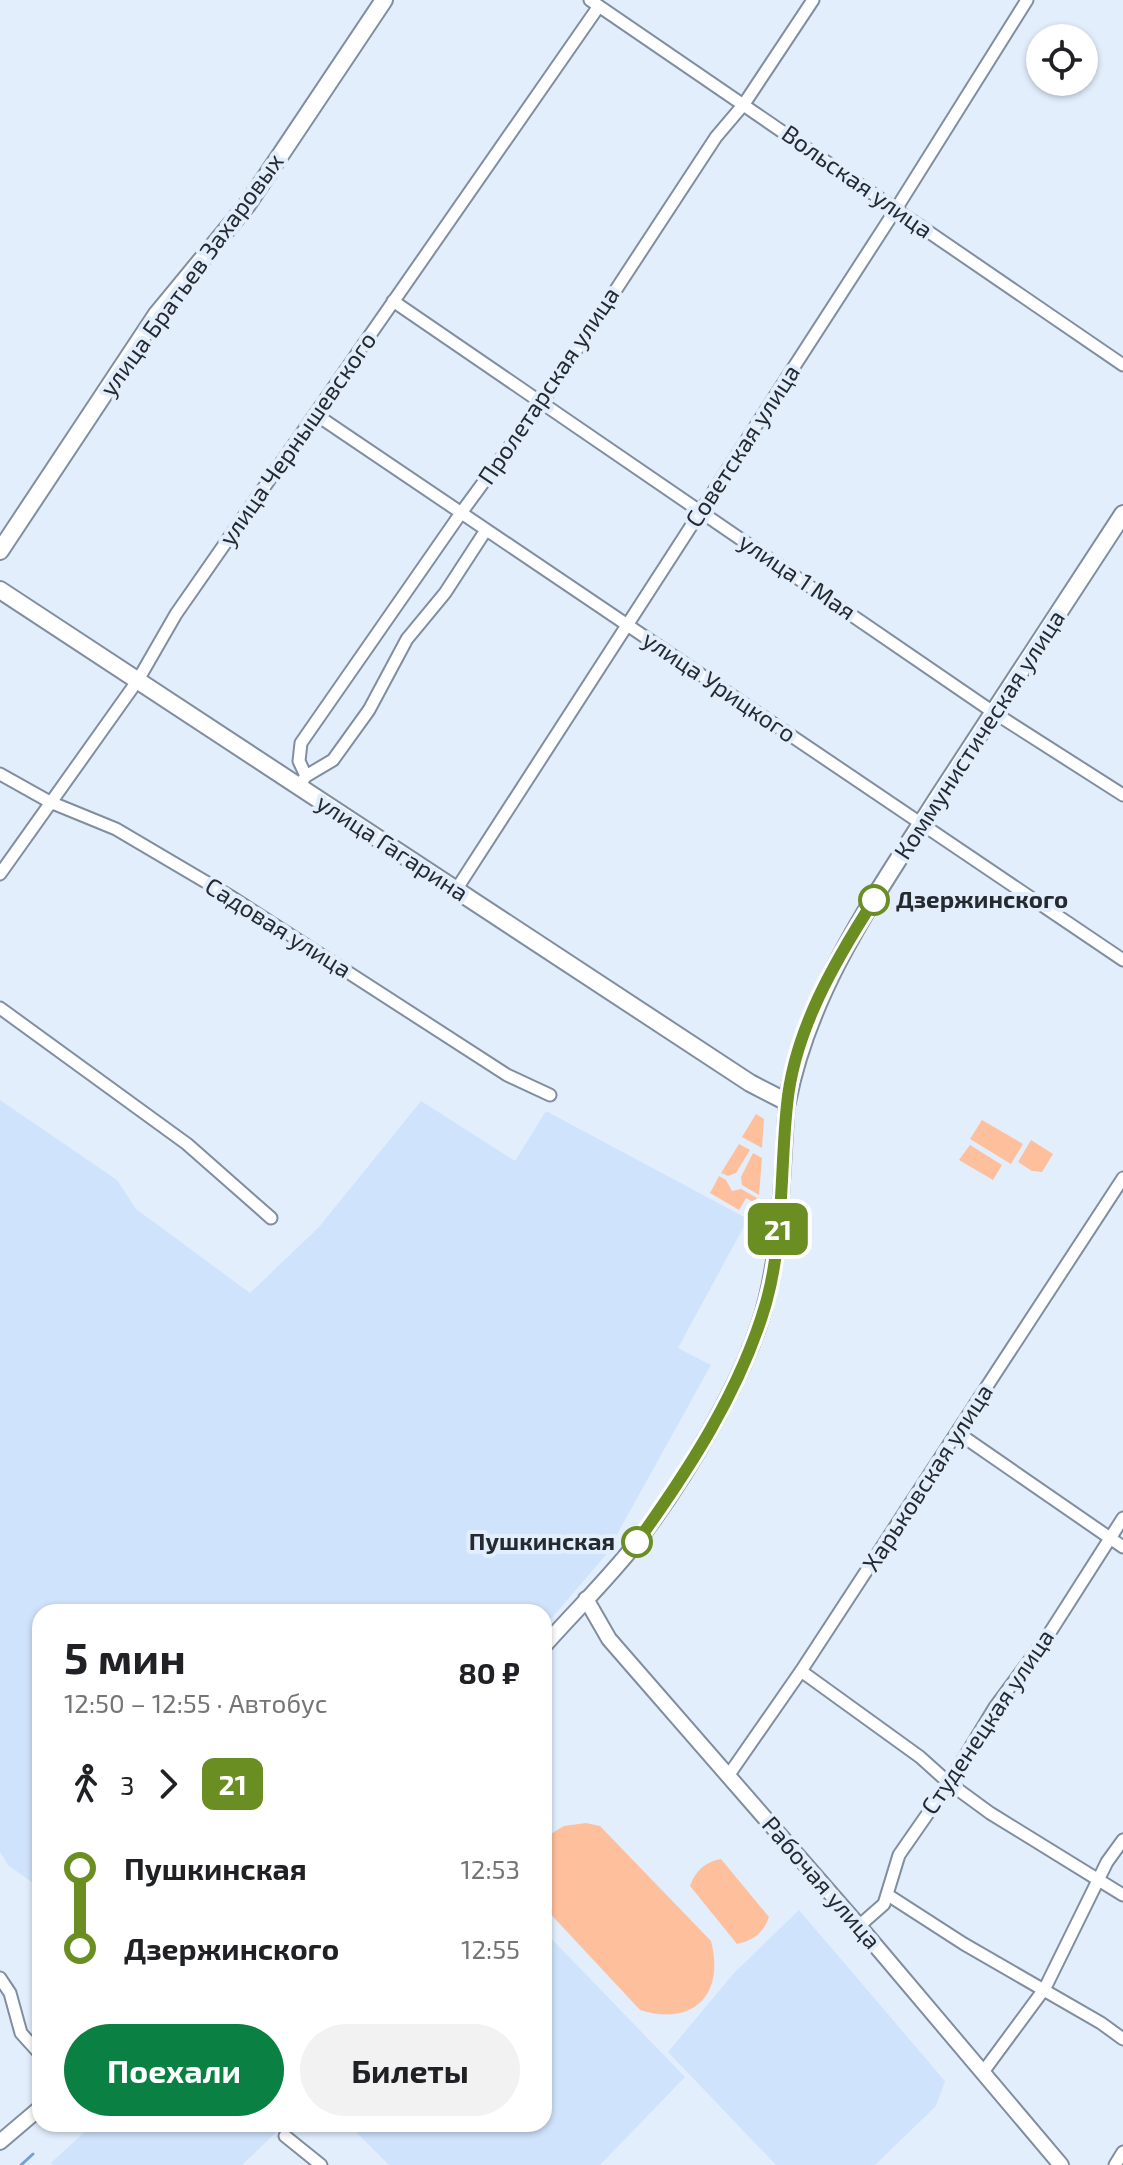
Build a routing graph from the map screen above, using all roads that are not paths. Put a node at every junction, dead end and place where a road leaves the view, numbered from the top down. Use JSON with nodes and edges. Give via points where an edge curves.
{"nodes":[{"id":1,"x":384,"y":0,"type":"edge"},
{"id":2,"x":813,"y":0,"type":"edge"},
{"id":3,"x":1027,"y":0,"type":"edge"},
{"id":4,"x":594,"y":3,"type":"edge"},
{"id":5,"x":744,"y":104,"type":"junction"},
{"id":6,"x":896,"y":209,"type":"junction"},
{"id":7,"x":393,"y":301,"type":"junction"},
{"id":8,"x":1123,"y":365,"type":"edge"},
{"id":9,"x":543,"y":401,"type":"junction"},
{"id":10,"x":315,"y":414,"type":"junction"},
{"id":11,"x":701,"y":511,"type":"junction"},
{"id":12,"x":461,"y":513,"type":"junction"},
{"id":13,"x":1123,"y":514,"type":"edge"},
{"id":14,"x":486,"y":530,"type":"junction"},
{"id":15,"x":0,"y":551,"type":"edge"},
{"id":16,"x":0,"y":590,"type":"edge"},
{"id":17,"x":627,"y":625,"type":"junction"},
{"id":18,"x":138,"y":680,"type":"junction"},
{"id":19,"x":993,"y":712,"type":"junction"},
{"id":20,"x":0,"y":774,"type":"edge"},
{"id":21,"x":302,"y":782,"type":"junction"},
{"id":22,"x":1123,"y":795,"type":"edge"},
{"id":23,"x":50,"y":802,"type":"junction"},
{"id":24,"x":922,"y":823,"type":"junction"},
{"id":25,"x":0,"y":874,"type":"edge"},
{"id":26,"x":456,"y":890,"type":"junction"},
{"id":27,"x":1123,"y":960,"type":"edge"},
{"id":28,"x":0,"y":1008,"type":"edge"},
{"id":29,"x":550,"y":1095,"type":"dead end"},
{"id":30,"x":787,"y":1102,"type":"junction"},
{"id":31,"x":1123,"y":1178,"type":"edge"},
{"id":32,"x":271,"y":1218,"type":"dead end"},
{"id":33,"x":958,"y":1433,"type":"junction"},
{"id":34,"x":1123,"y":1518,"type":"edge"},
{"id":35,"x":1109,"y":1538,"type":"junction"},
{"id":36,"x":1123,"y":1547,"type":"edge"},
{"id":37,"x":586,"y":1599,"type":"junction"},
{"id":38,"x":552,"y":1637,"type":"edge"},
{"id":39,"x":801,"y":1671,"type":"junction"},
{"id":40,"x":728,"y":1776,"type":"junction"},
{"id":41,"x":949,"y":1783,"type":"junction"},
{"id":42,"x":1123,"y":1840,"type":"edge"},
{"id":43,"x":1098,"y":1880,"type":"junction"},
{"id":44,"x":888,"y":1895,"type":"junction"},
{"id":45,"x":1123,"y":1895,"type":"edge"},
{"id":46,"x":859,"y":1926,"type":"junction"},
{"id":47,"x":0,"y":1978,"type":"edge"},
{"id":48,"x":1045,"y":1988,"type":"junction"},
{"id":49,"x":1123,"y":2039,"type":"edge"},
{"id":50,"x":32,"y":2045,"type":"edge"},
{"id":51,"x":983,"y":2072,"type":"junction"},
{"id":52,"x":32,"y":2115,"type":"edge"},
{"id":53,"x":285,"y":2136,"type":"dead end"},
{"id":54,"x":0,"y":2142,"type":"edge"},
{"id":55,"x":1123,"y":2152,"type":"edge"},
{"id":56,"x":321,"y":2165,"type":"edge"},
{"id":57,"x":1061,"y":2165,"type":"edge"},
{"id":58,"x":1115,"y":2165,"type":"edge"}],
"edges":[{"from":1,"to":15,"type":"main road","name":"улица Братьев Захаровых","via":[[247,205],[157,314]]},
{"from":2,"to":5,"type":"street","name":"Пролетарская улица"},
{"from":3,"to":6,"type":"street","name":"Советская улица"},
{"from":4,"to":5,"type":"street","name":"Вольская улица"},
{"from":4,"to":7,"type":"street","name":"улица Чернышевского"},
{"from":5,"to":6,"type":"street","name":"Вольская улица"},
{"from":5,"to":9,"type":"street","name":"Пролетарская улица","via":[[716,137]]},
{"from":6,"to":8,"type":"street","name":"Вольская улица"},
{"from":6,"to":11,"type":"street","name":"Советская улица"},
{"from":7,"to":9,"type":"street","name":"улица 1 Мая"},
{"from":7,"to":10,"type":"street","name":"улица Чернышевского"},
{"from":9,"to":11,"type":"street","name":"улица 1 Мая"},
{"from":9,"to":12,"type":"street","name":"Пролетарская улица"},
{"from":10,"to":12,"type":"street","name":"улица Урицкого"},
{"from":10,"to":18,"type":"street","name":"улица Чернышевского","via":[[176,614]]},
{"from":11,"to":17,"type":"street","name":"Советская улица"},
{"from":11,"to":19,"type":"street","name":"улица 1 Мая"},
{"from":12,"to":14,"type":"street","name":"улица Урицкого"},
{"from":12,"to":21,"type":"street","name":"Пролетарская улица","via":[[301,743]]},
{"from":13,"to":19,"type":"main road","name":"Коммунистическая улица"},
{"from":14,"to":17,"type":"street","name":"улица Урицкого"},
{"from":14,"to":21,"type":"street","via":[[407,639],[369,710],[333,760]]},
{"from":16,"to":18,"type":"main road","name":"улица Гагарина"},
{"from":17,"to":24,"type":"street","name":"улица Урицкого"},
{"from":17,"to":26,"type":"street","name":"Советская улица"},
{"from":18,"to":21,"type":"main road","name":"улица Гагарина"},
{"from":18,"to":23,"type":"street","name":"улица Чернышевского"},
{"from":19,"to":22,"type":"street","name":"улица 1 Мая"},
{"from":19,"to":24,"type":"main road","name":"Коммунистическая улица"},
{"from":20,"to":23,"type":"street","name":"Садовая улица"},
{"from":21,"to":26,"type":"main road","name":"улица Гагарина"},
{"from":23,"to":25,"type":"street","name":"улица Чернышевского"},
{"from":23,"to":29,"type":"street","name":"Садовая улица","via":[[116,829],[507,1075]]},
{"from":24,"to":27,"type":"street","name":"улица Урицкого"},
{"from":24,"to":30,"type":"main road","name":"Коммунистическая улица","via":[[824,988],[799,1049]]},
{"from":26,"to":30,"type":"main road","name":"улица Гагарина"},
{"from":28,"to":32,"type":"street","via":[[187,1144]]},
{"from":30,"to":37,"type":"street","name":"Коммунистическая улица","via":[[773,1264],[752,1340],[722,1406],[663,1505]]},
{"from":31,"to":33,"type":"street","name":"Харьковская улица"},
{"from":33,"to":35,"type":"street"},
{"from":33,"to":39,"type":"street","name":"Харьковская улица"},
{"from":34,"to":35,"type":"street","name":"Студенецкая улица"},
{"from":35,"to":36,"type":"street"},
{"from":35,"to":41,"type":"street","name":"Студенецкая улица"},
{"from":37,"to":38,"type":"street","name":"Коммунистическая улица"},
{"from":37,"to":40,"type":"street","name":"Рабочая улица","via":[[609,1639]]},
{"from":39,"to":40,"type":"street","name":"Харьковская улица"},
{"from":39,"to":41,"type":"street"},
{"from":40,"to":46,"type":"street","name":"Рабочая улица"},
{"from":41,"to":43,"type":"street"},
{"from":41,"to":44,"type":"street","name":"Студенецкая улица","via":[[899,1855]]},
{"from":42,"to":43,"type":"street"},
{"from":43,"to":45,"type":"street"},
{"from":43,"to":48,"type":"street"},
{"from":44,"to":46,"type":"street","name":"Студенецкая улица","via":[[878,1912]]},
{"from":44,"to":48,"type":"street"},
{"from":46,"to":51,"type":"street","name":"Рабочая улица"},
{"from":47,"to":50,"type":"street","via":[[21,2033]]},
{"from":48,"to":49,"type":"street"},
{"from":48,"to":51,"type":"street"},
{"from":51,"to":57,"type":"street","name":"Рабочая улица"},
{"from":52,"to":54,"type":"street"},
{"from":53,"to":56,"type":"street"},
{"from":55,"to":58,"type":"street"}]}
